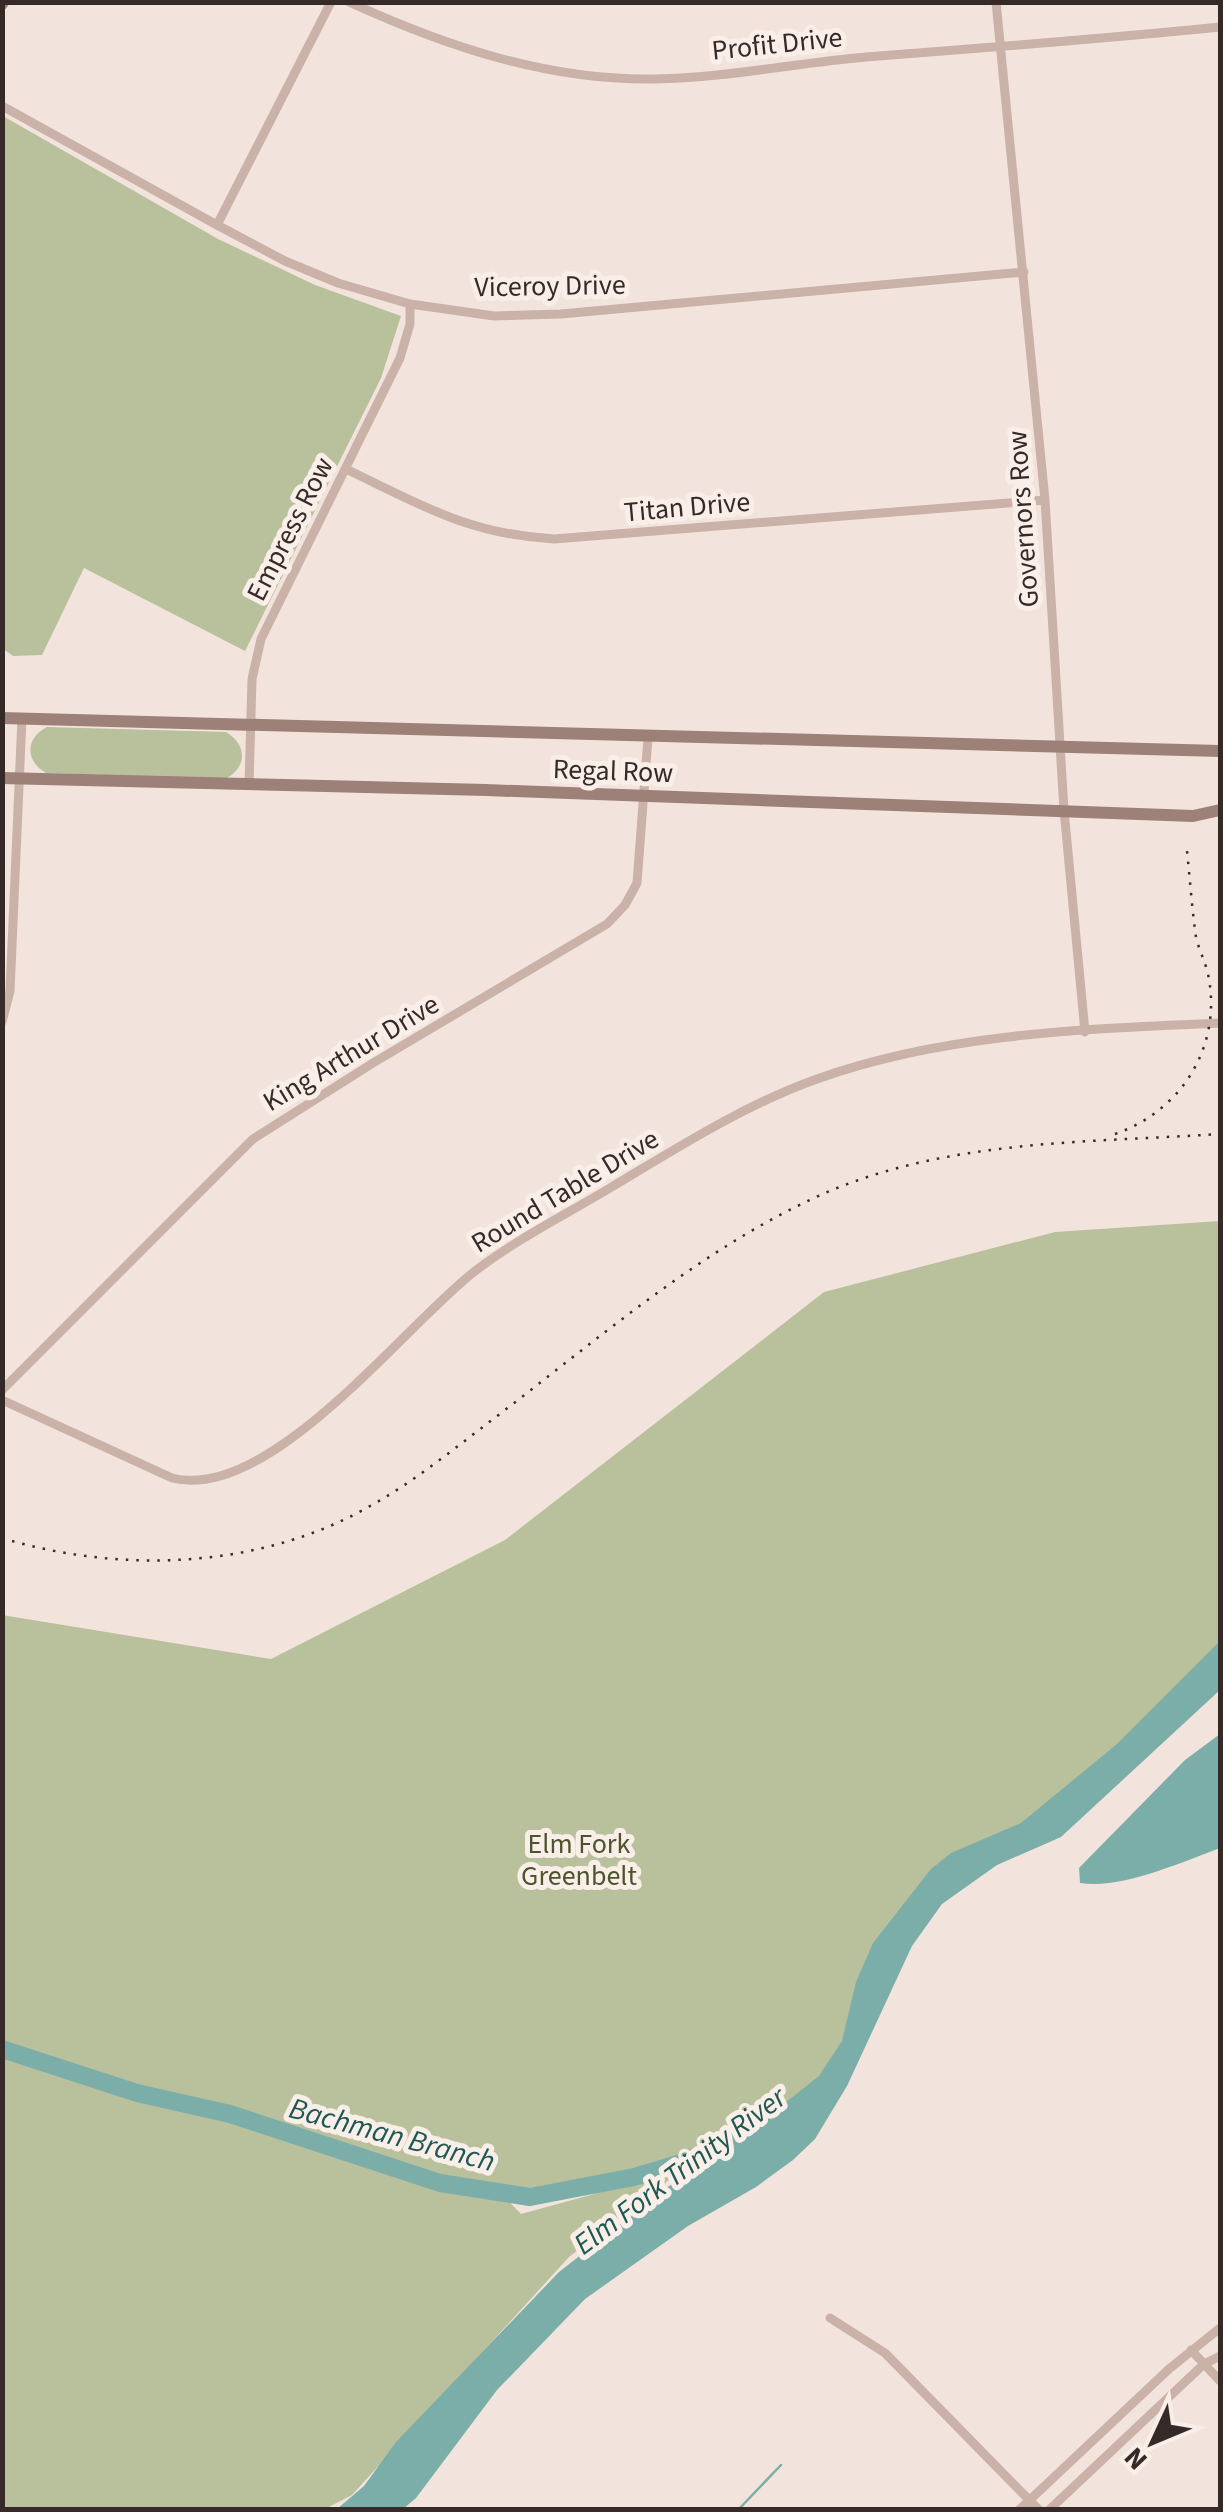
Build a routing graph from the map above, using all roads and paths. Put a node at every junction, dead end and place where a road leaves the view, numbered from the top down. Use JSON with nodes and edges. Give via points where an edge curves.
{"nodes":[{"id":1,"x":331,"y":2,"type":"edge"},
{"id":2,"x":349,"y":2,"type":"edge"},
{"id":3,"x":996,"y":2,"type":"edge"},
{"id":4,"x":1220,"y":27,"type":"edge"},
{"id":5,"x":1000,"y":46,"type":"junction"},
{"id":6,"x":2,"y":106,"type":"edge"},
{"id":7,"x":217,"y":225,"type":"junction"},
{"id":8,"x":1024,"y":272,"type":"junction"},
{"id":9,"x":410,"y":304,"type":"junction"},
{"id":10,"x":346,"y":469,"type":"junction"},
{"id":11,"x":1045,"y":500,"type":"junction"},
{"id":12,"x":2,"y":718,"type":"edge"},
{"id":13,"x":22,"y":718,"type":"junction"},
{"id":14,"x":250,"y":724,"type":"junction"},
{"id":15,"x":648,"y":738,"type":"junction"},
{"id":16,"x":1062,"y":746,"type":"junction"},
{"id":17,"x":1220,"y":751,"type":"edge"},
{"id":18,"x":2,"y":778,"type":"edge"},
{"id":19,"x":19,"y":778,"type":"junction"},
{"id":20,"x":249,"y":785,"type":"junction"},
{"id":21,"x":644,"y":798,"type":"junction"},
{"id":22,"x":1064,"y":810,"type":"junction"},
{"id":23,"x":1220,"y":810,"type":"edge"},
{"id":24,"x":2,"y":1022,"type":"edge"},
{"id":25,"x":1220,"y":1023,"type":"edge"},
{"id":26,"x":1085,"y":1032,"type":"junction"},
{"id":27,"x":2,"y":1390,"type":"edge"},
{"id":28,"x":2,"y":1400,"type":"edge"},
{"id":29,"x":830,"y":2318,"type":"dead end"},
{"id":30,"x":1220,"y":2328,"type":"edge"},
{"id":31,"x":1191,"y":2350,"type":"junction"},
{"id":32,"x":1220,"y":2356,"type":"edge"},
{"id":33,"x":1204,"y":2364,"type":"junction"},
{"id":34,"x":1220,"y":2381,"type":"edge"},
{"id":35,"x":1030,"y":2499,"type":"junction"},
{"id":36,"x":1019,"y":2510,"type":"edge"},
{"id":37,"x":1039,"y":2510,"type":"edge"},
{"id":38,"x":1049,"y":2510,"type":"edge"}],
"edges":[{"from":1,"to":7,"type":"street"},
{"from":2,"to":5,"type":"street","name":"Profit Drive","via":[[484,55],[548,70],[656,79]]},
{"from":3,"to":5,"type":"street","name":"Governors Row"},
{"from":4,"to":5,"type":"street","name":"Profit Drive"},
{"from":5,"to":8,"type":"street","name":"Governors Row"},
{"from":6,"to":7,"type":"street","name":"Viceroy Drive"},
{"from":7,"to":9,"type":"street","name":"Viceroy Drive","via":[[338,283]]},
{"from":8,"to":9,"type":"street","name":"Viceroy Drive","via":[[561,314],[494,316]]},
{"from":8,"to":11,"type":"street","name":"Governors Row"},
{"from":9,"to":10,"type":"street","name":"Empress Row","via":[[404,349]]},
{"from":10,"to":11,"type":"street","name":"Titan Drive","via":[[461,523],[554,539]]},
{"from":10,"to":14,"type":"street","name":"Empress Row","via":[[260,639]]},
{"from":11,"to":16,"type":"street","name":"Governors Row"},
{"from":12,"to":13,"type":"main road","name":"Regal Row"},
{"from":13,"to":14,"type":"main road","name":"Regal Row"},
{"from":13,"to":19,"type":"street"},
{"from":14,"to":15,"type":"main road","name":"Regal Row"},
{"from":14,"to":20,"type":"street","name":"Empress Row"},
{"from":15,"to":16,"type":"main road","name":"Regal Row"},
{"from":15,"to":21,"type":"street","name":"King Arthur Drive"},
{"from":16,"to":17,"type":"main road","name":"Regal Row"},
{"from":16,"to":22,"type":"street","name":"Governors Row"},
{"from":18,"to":19,"type":"main road","name":"Regal Row"},
{"from":19,"to":20,"type":"main road","name":"Regal Row"},
{"from":19,"to":24,"type":"street","via":[[10,991]]},
{"from":20,"to":21,"type":"main road","name":"Regal Row"},
{"from":21,"to":22,"type":"main road","name":"Regal Row"},
{"from":21,"to":27,"type":"street","name":"King Arthur Drive","via":[[636,886],[607,924],[253,1139]]},
{"from":22,"to":23,"type":"main road","name":"Regal Row","via":[[1193,816]]},
{"from":22,"to":26,"type":"street","name":"Governors Row"},
{"from":25,"to":26,"type":"street","name":"Round Table Drive"},
{"from":26,"to":28,"type":"street","name":"Round Table Drive","via":[[946,1046],[863,1064],[732,1118],[489,1261],[309,1426],[244,1466],[199,1480],[172,1478]]},
{"from":29,"to":35,"type":"street","via":[[875,2344]]},
{"from":30,"to":31,"type":"street"},
{"from":31,"to":33,"type":"street"},
{"from":31,"to":35,"type":"street"},
{"from":32,"to":33,"type":"street"},
{"from":33,"to":34,"type":"street"},
{"from":33,"to":38,"type":"street"},
{"from":35,"to":36,"type":"street"},
{"from":35,"to":37,"type":"street"}]}
